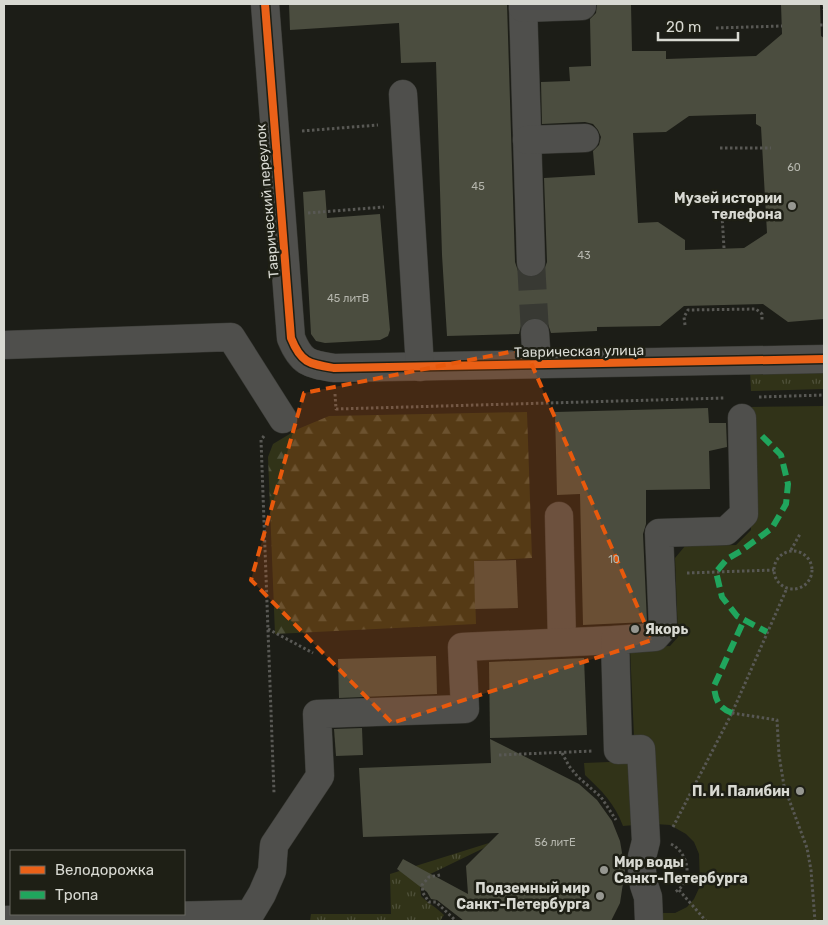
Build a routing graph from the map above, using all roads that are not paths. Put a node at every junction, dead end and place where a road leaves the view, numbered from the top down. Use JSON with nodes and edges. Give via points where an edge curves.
{"nodes":[{"id":1,"x":265,"y":4,"type":"edge"},
{"id":2,"x":523,"y":6,"type":"edge"},
{"id":3,"x":582,"y":6,"type":"dead end"},
{"id":4,"x":402,"y":94,"type":"dead end"},
{"id":5,"x":585,"y":138,"type":"dead end"},
{"id":6,"x":527,"y":140,"type":"junction"},
{"id":7,"x":531,"y":262,"type":"tunnel mouth"},
{"id":8,"x":535,"y":333,"type":"tunnel mouth"},
{"id":9,"x":4,"y":345,"type":"edge"},
{"id":10,"x":824,"y":359,"type":"edge"},
{"id":11,"x":537,"y":364,"type":"junction"},
{"id":12,"x":420,"y":366,"type":"junction"},
{"id":13,"x":334,"y":368,"type":"joint"},
{"id":14,"x":744,"y":404,"type":"road end"},
{"id":15,"x":283,"y":419,"type":"road end"},
{"id":16,"x":559,"y":516,"type":"dead end"},
{"id":17,"x":615,"y":640,"type":"junction"},
{"id":18,"x":562,"y":642,"type":"junction"},
{"id":19,"x":253,"y":917,"type":"edge"},
{"id":20,"x":4,"y":920,"type":"edge"},
{"id":21,"x":649,"y":921,"type":"edge"}],
"edges":[{"from":1,"to":13,"type":"street","name":"Таврический переулок","via":[[291,338],[297,353],[312,365]]},
{"from":2,"to":3,"type":"street"},
{"from":2,"to":6,"type":"street"},
{"from":4,"to":12,"type":"street"},
{"from":5,"to":6,"type":"street"},
{"from":6,"to":7,"type":"street"},
{"from":8,"to":11,"type":"street"},
{"from":9,"to":15,"type":"street","via":[[231,337]]},
{"from":10,"to":11,"type":"street","name":"Таврическая улица"},
{"from":11,"to":12,"type":"street","name":"Таврическая улица"},
{"from":12,"to":13,"type":"street","name":"Таврическая улица"},
{"from":14,"to":17,"type":"street","via":[[744,514],[726,531],[659,533],[663,628],[654,637]]},
{"from":16,"to":18,"type":"street"},
{"from":17,"to":18,"type":"street"},
{"from":17,"to":21,"type":"street","via":[[618,750],[641,750],[646,841],[642,872]]},
{"from":18,"to":19,"type":"street","via":[[462,647],[465,709],[316,714],[320,776],[274,845],[272,871]]},
{"from":19,"to":20,"type":"street"}]}
